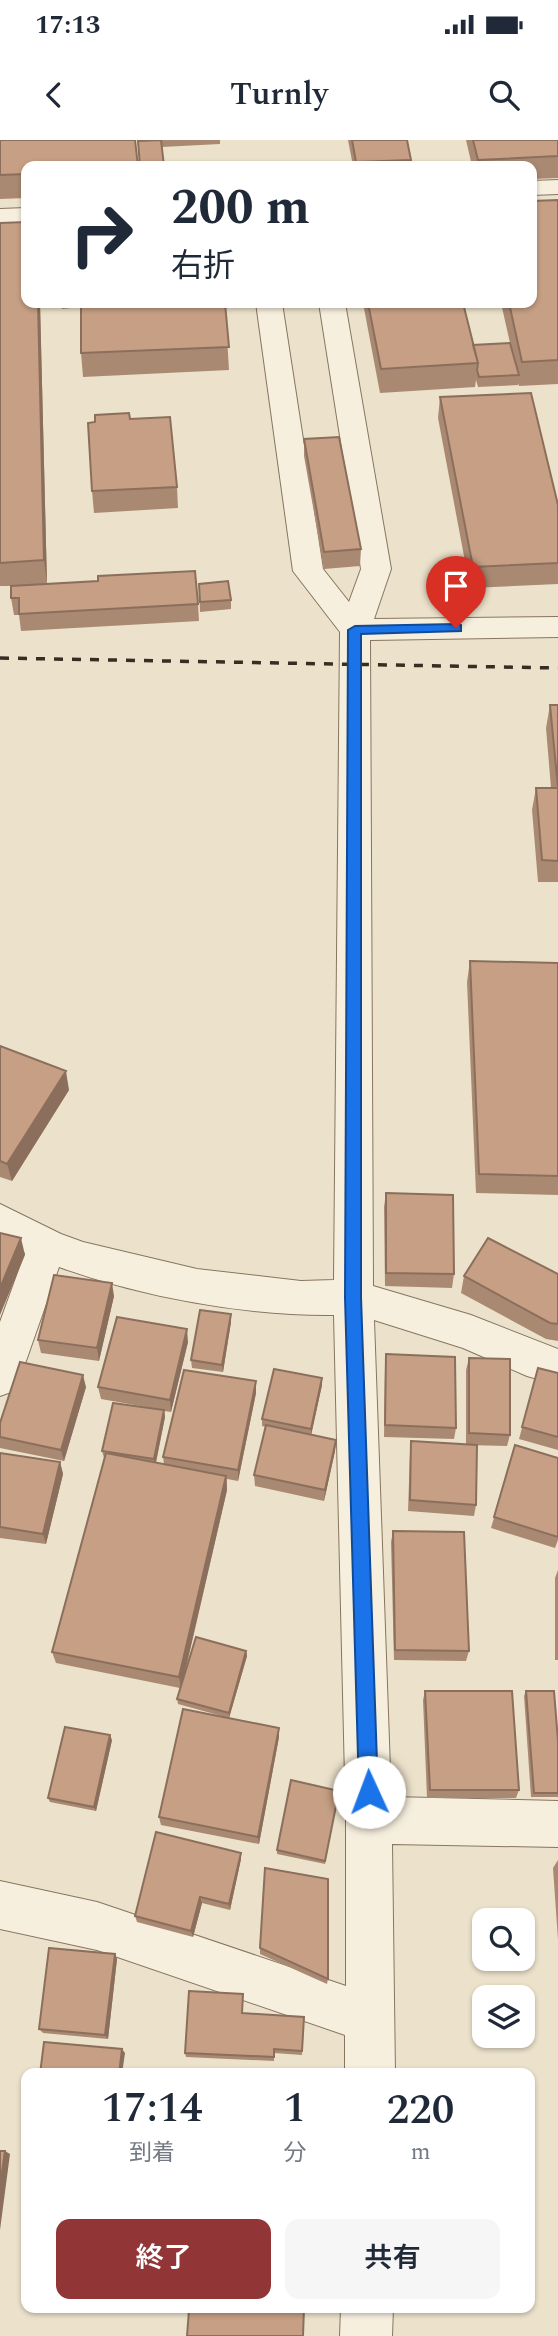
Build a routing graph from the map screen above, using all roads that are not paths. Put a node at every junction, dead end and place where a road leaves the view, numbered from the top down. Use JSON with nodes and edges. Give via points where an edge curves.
{"nodes":[{"id":1,"x":558,"y":187,"type":"edge"},
{"id":2,"x":537,"y":188,"type":"edge"},
{"id":3,"x":21,"y":215,"type":"edge"},
{"id":4,"x":0,"y":216,"type":"edge"},
{"id":5,"x":270,"y":308,"type":"edge"},
{"id":6,"x":333,"y":308,"type":"edge"},
{"id":7,"x":558,"y":627,"type":"edge"},
{"id":8,"x":355,"y":630,"type":"junction"},
{"id":9,"x":0,"y":1220,"type":"edge"},
{"id":10,"x":47,"y":1246,"type":"junction"},
{"id":11,"x":353,"y":1297,"type":"junction"},
{"id":12,"x":558,"y":1367,"type":"edge"},
{"id":13,"x":0,"y":1378,"type":"edge"},
{"id":14,"x":369,"y":1820,"type":"junction"},
{"id":15,"x":558,"y":1824,"type":"edge"},
{"id":16,"x":0,"y":1905,"type":"edge"},
{"id":17,"x":370,"y":2020,"type":"junction"},
{"id":18,"x":370,"y":2068,"type":"edge"},
{"id":19,"x":367,"y":2313,"type":"edge"},
{"id":20,"x":366,"y":2336,"type":"edge"}],
"edges":[{"from":1,"to":2,"type":"street"},
{"from":3,"to":4,"type":"street"},
{"from":5,"to":8,"type":"street","via":[[308,571]]},
{"from":6,"to":8,"type":"street","via":[[376,569]]},
{"from":7,"to":8,"type":"street"},
{"from":8,"to":11,"type":"street"},
{"from":9,"to":10,"type":"street"},
{"from":10,"to":11,"type":"street","via":[[197,1286],[301,1298]]},
{"from":10,"to":13,"type":"street"},
{"from":11,"to":12,"type":"street","via":[[471,1333]]},
{"from":11,"to":14,"type":"street"},
{"from":14,"to":15,"type":"street"},
{"from":14,"to":17,"type":"street"},
{"from":16,"to":17,"type":"street","via":[[97,1927]]},
{"from":17,"to":18,"type":"street"},
{"from":19,"to":20,"type":"street"}]}
